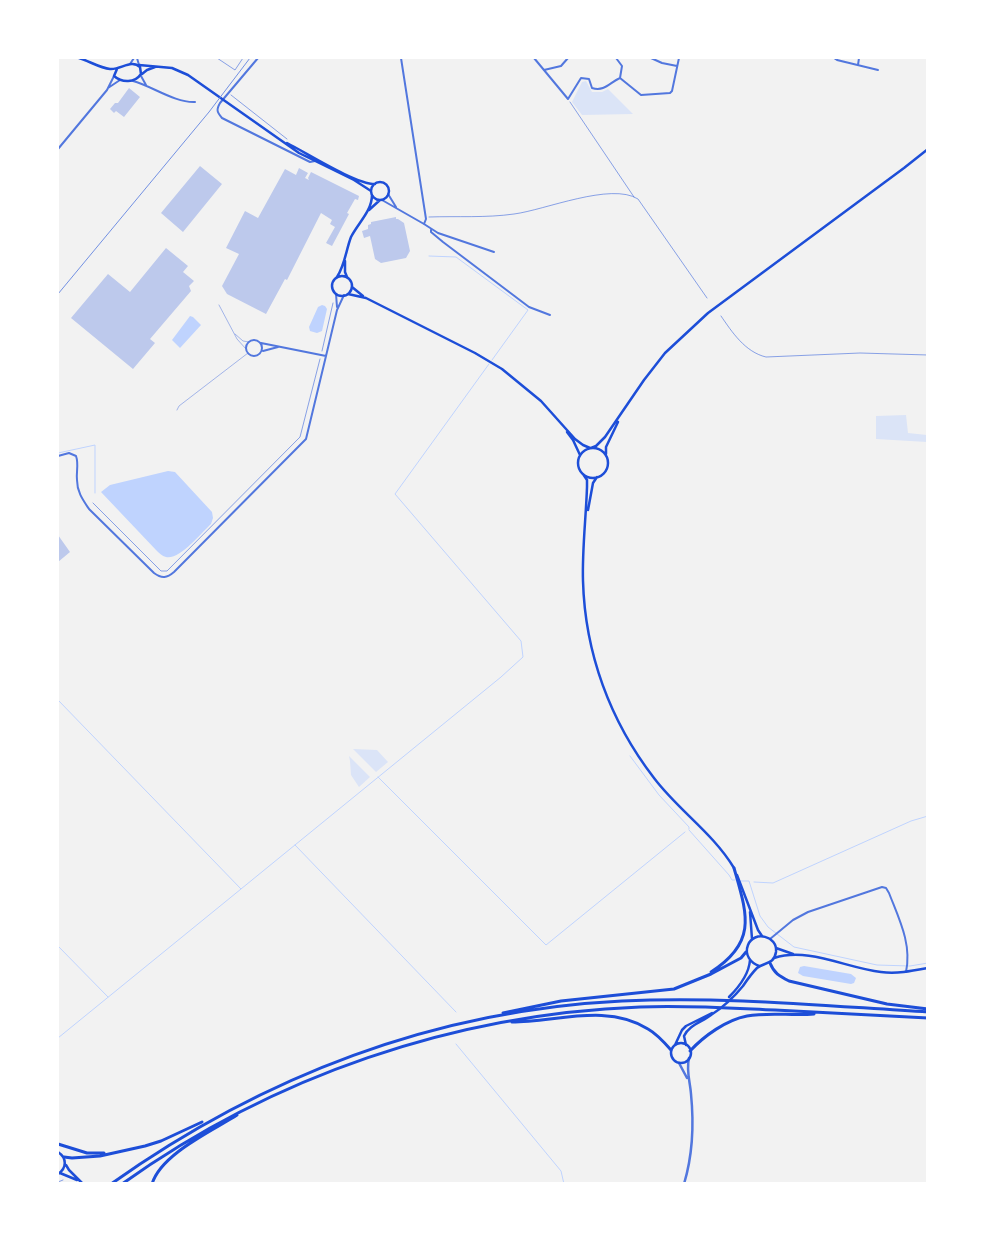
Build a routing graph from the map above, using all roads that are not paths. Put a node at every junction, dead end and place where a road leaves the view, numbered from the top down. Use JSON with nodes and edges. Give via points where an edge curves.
{"nodes":[{"id":1,"x":79,"y":58,"type":"edge"},
{"id":2,"x":136,"y":58,"type":"edge"},
{"id":3,"x":258,"y":58,"type":"edge"},
{"id":4,"x":401,"y":58,"type":"edge"},
{"id":5,"x":534,"y":58,"type":"edge"},
{"id":6,"x":568,"y":58,"type":"edge"},
{"id":7,"x":616,"y":58,"type":"edge"},
{"id":8,"x":651,"y":58,"type":"edge"},
{"id":9,"x":679,"y":58,"type":"edge"},
{"id":10,"x":834,"y":58,"type":"edge"},
{"id":11,"x":859,"y":58,"type":"edge"},
{"id":12,"x":130,"y":64,"type":"junction"},
{"id":13,"x":139,"y":65,"type":"junction"},
{"id":14,"x":858,"y":65,"type":"junction"},
{"id":15,"x":677,"y":66,"type":"junction"},
{"id":16,"x":156,"y":67,"type":"junction"},
{"id":17,"x":117,"y":68,"type":"junction"},
{"id":18,"x":107,"y":69,"type":"junction"},
{"id":19,"x":544,"y":70,"type":"junction"},
{"id":20,"x":878,"y":70,"type":"dead end"},
{"id":21,"x":141,"y":75,"type":"junction"},
{"id":22,"x":114,"y":76,"type":"junction"},
{"id":23,"x":620,"y":78,"type":"junction"},
{"id":24,"x":120,"y":80,"type":"junction"},
{"id":25,"x":130,"y":81,"type":"junction"},
{"id":26,"x":146,"y":85,"type":"junction"},
{"id":27,"x":107,"y":90,"type":"junction"},
{"id":28,"x":195,"y":102,"type":"dead end"},
{"id":29,"x":280,"y":138,"type":"junction"},
{"id":30,"x":928,"y":149,"type":"edge"},
{"id":31,"x":58,"y":150,"type":"edge"},
{"id":32,"x":314,"y":161,"type":"junction"},
{"id":33,"x":340,"y":171,"type":"junction"},
{"id":34,"x":375,"y":184,"type":"junction"},
{"id":35,"x":372,"y":193,"type":"junction"},
{"id":36,"x":388,"y":194,"type":"junction"},
{"id":37,"x":381,"y":200,"type":"junction"},
{"id":38,"x":398,"y":208,"type":"junction"},
{"id":39,"x":364,"y":217,"type":"junction"},
{"id":40,"x":424,"y":224,"type":"junction"},
{"id":41,"x":431,"y":230,"type":"junction"},
{"id":42,"x":494,"y":252,"type":"dead end"},
{"id":43,"x":345,"y":257,"type":"junction"},
{"id":44,"x":337,"y":277,"type":"junction"},
{"id":45,"x":347,"y":277,"type":"junction"},
{"id":46,"x":352,"y":287,"type":"junction"},
{"id":47,"x":336,"y":294,"type":"junction"},
{"id":48,"x":348,"y":294,"type":"junction"},
{"id":49,"x":344,"y":296,"type":"junction"},
{"id":50,"x":366,"y":298,"type":"junction"},
{"id":51,"x":220,"y":305,"type":"dead end"},
{"id":52,"x":338,"y":310,"type":"junction"},
{"id":53,"x":550,"y":315,"type":"dead end"},
{"id":54,"x":234,"y":333,"type":"junction"},
{"id":55,"x":249,"y":342,"type":"junction"},
{"id":56,"x":261,"y":343,"type":"junction"},
{"id":57,"x":280,"y":347,"type":"junction"},
{"id":58,"x":246,"y":349,"type":"junction"},
{"id":59,"x":262,"y":351,"type":"junction"},
{"id":60,"x":248,"y":353,"type":"junction"},
{"id":61,"x":326,"y":356,"type":"junction"},
{"id":62,"x":177,"y":410,"type":"dead end"},
{"id":63,"x":552,"y":413,"type":"junction"},
{"id":64,"x":620,"y":416,"type":"junction"},
{"id":65,"x":590,"y":448,"type":"junction"},
{"id":66,"x":606,"y":455,"type":"junction"},
{"id":67,"x":58,"y":456,"type":"edge"},
{"id":68,"x":580,"y":456,"type":"junction"},
{"id":69,"x":583,"y":474,"type":"junction"},
{"id":70,"x":597,"y":477,"type":"junction"},
{"id":71,"x":586,"y":524,"type":"junction"},
{"id":72,"x":734,"y":868,"type":"junction"},
{"id":73,"x":749,"y":908,"type":"junction"},
{"id":74,"x":762,"y":936,"type":"junction"},
{"id":75,"x":752,"y":939,"type":"junction"},
{"id":76,"x":770,"y":939,"type":"junction"},
{"id":77,"x":776,"y":948,"type":"junction"},
{"id":78,"x":746,"y":952,"type":"junction"},
{"id":79,"x":794,"y":955,"type":"junction"},
{"id":80,"x":774,"y":958,"type":"junction"},
{"id":81,"x":750,"y":960,"type":"junction"},
{"id":82,"x":770,"y":963,"type":"junction"},
{"id":83,"x":759,"y":966,"type":"junction"},
{"id":84,"x":928,"y":968,"type":"edge"},
{"id":85,"x":906,"y":972,"type":"junction"},
{"id":86,"x":686,"y":985,"type":"junction"},
{"id":87,"x":928,"y":1010,"type":"edge"},
{"id":88,"x":825,"y":1013,"type":"junction"},
{"id":89,"x":493,"y":1016,"type":"junction"},
{"id":90,"x":928,"y":1018,"type":"edge"},
{"id":91,"x":498,"y":1022,"type":"junction"},
{"id":92,"x":675,"y":1045,"type":"junction"},
{"id":93,"x":686,"y":1045,"type":"junction"},
{"id":94,"x":672,"y":1050,"type":"junction"},
{"id":95,"x":690,"y":1051,"type":"junction"},
{"id":96,"x":689,"y":1058,"type":"junction"},
{"id":97,"x":679,"y":1063,"type":"junction"},
{"id":98,"x":689,"y":1084,"type":"junction"},
{"id":99,"x":250,"y":1106,"type":"junction"},
{"id":100,"x":217,"y":1116,"type":"junction"},
{"id":101,"x":58,"y":1144,"type":"edge"},
{"id":102,"x":58,"y":1152,"type":"edge"},
{"id":103,"x":120,"y":1153,"type":"junction"},
{"id":104,"x":64,"y":1157,"type":"junction"},
{"id":105,"x":65,"y":1162,"type":"junction"},
{"id":106,"x":59,"y":1173,"type":"edge"},
{"id":107,"x":83,"y":1184,"type":"edge"},
{"id":108,"x":111,"y":1184,"type":"edge"},
{"id":109,"x":122,"y":1184,"type":"edge"},
{"id":110,"x":152,"y":1184,"type":"edge"},
{"id":111,"x":684,"y":1184,"type":"edge"}],
"edges":[{"from":1,"to":18,"type":"main road"},
{"from":2,"to":12,"type":"street"},
{"from":2,"to":13,"type":"street"},
{"from":3,"to":32,"type":"street","via":[[220,103],[217,113],[310,162]]},
{"from":4,"to":40,"type":"street","via":[[426,219]]},
{"from":5,"to":19,"type":"street"},
{"from":6,"to":19,"type":"street","via":[[562,66]]},
{"from":7,"to":23,"type":"street","via":[[622,66]]},
{"from":8,"to":15,"type":"street"},
{"from":9,"to":15,"type":"street"},
{"from":10,"to":14,"type":"street"},
{"from":11,"to":14,"type":"street"},
{"from":12,"to":13,"type":"main road"},
{"from":12,"to":17,"type":"main road"},
{"from":13,"to":16,"type":"main road"},
{"from":13,"to":21,"type":"main road"},
{"from":14,"to":20,"type":"street"},
{"from":15,"to":23,"type":"street","via":[[672,90],[667,94],[641,95]]},
{"from":16,"to":21,"type":"main road"},
{"from":16,"to":29,"type":"main road","via":[[180,71]]},
{"from":17,"to":18,"type":"main road"},
{"from":17,"to":22,"type":"main road"},
{"from":18,"to":22,"type":"main road"},
{"from":19,"to":23,"type":"street","via":[[568,99],[582,78],[588,78],[592,88],[600,90]]},
{"from":21,"to":25,"type":"main road"},
{"from":21,"to":26,"type":"street"},
{"from":22,"to":24,"type":"main road"},
{"from":22,"to":27,"type":"street"},
{"from":24,"to":25,"type":"main road"},
{"from":24,"to":27,"type":"street"},
{"from":25,"to":26,"type":"street"},
{"from":26,"to":28,"type":"street","via":[[186,103]]},
{"from":27,"to":31,"type":"street"},
{"from":29,"to":32,"type":"main road"},
{"from":29,"to":33,"type":"main road"},
{"from":30,"to":64,"type":"main road","via":[[691,327],[653,368]]},
{"from":32,"to":33,"type":"street"},
{"from":32,"to":35,"type":"main road","via":[[354,180]]},
{"from":33,"to":34,"type":"main road"},
{"from":34,"to":35,"type":"main road"},
{"from":34,"to":36,"type":"main road","via":[[385,184]]},
{"from":35,"to":37,"type":"main road","via":[[375,199]]},
{"from":35,"to":39,"type":"main road"},
{"from":36,"to":37,"type":"main road"},
{"from":36,"to":38,"type":"street"},
{"from":37,"to":38,"type":"street"},
{"from":37,"to":39,"type":"main road"},
{"from":38,"to":40,"type":"street"},
{"from":39,"to":43,"type":"main road","via":[[352,236]]},
{"from":40,"to":41,"type":"street"},
{"from":41,"to":42,"type":"street"},
{"from":41,"to":53,"type":"street","via":[[528,307]]},
{"from":43,"to":44,"type":"main road"},
{"from":43,"to":45,"type":"main road"},
{"from":44,"to":45,"type":"main road"},
{"from":44,"to":47,"type":"main road","via":[[332,286]]},
{"from":45,"to":46,"type":"main road"},
{"from":46,"to":48,"type":"main road"},
{"from":46,"to":50,"type":"main road"},
{"from":47,"to":49,"type":"main road"},
{"from":47,"to":52,"type":"street"},
{"from":48,"to":49,"type":"main road"},
{"from":48,"to":50,"type":"main road"},
{"from":49,"to":52,"type":"street"},
{"from":50,"to":63,"type":"main road","via":[[486,359],[516,380]]},
{"from":51,"to":54,"type":"lane"},
{"from":52,"to":61,"type":"street"},
{"from":54,"to":55,"type":"lane"},
{"from":54,"to":58,"type":"lane"},
{"from":55,"to":56,"type":"street"},
{"from":55,"to":58,"type":"street"},
{"from":56,"to":57,"type":"street"},
{"from":56,"to":59,"type":"street"},
{"from":57,"to":59,"type":"street"},
{"from":57,"to":61,"type":"street"},
{"from":58,"to":60,"type":"street"},
{"from":59,"to":60,"type":"street","via":[[256,356]]},
{"from":60,"to":62,"type":"lane"},
{"from":61,"to":67,"type":"street","via":[[306,439],[174,572],[163,578],[89,509],[78,488],[76,456]]},
{"from":63,"to":65,"type":"main road","via":[[575,439]]},
{"from":63,"to":68,"type":"main road","via":[[573,440]]},
{"from":64,"to":65,"type":"main road","via":[[605,437]]},
{"from":64,"to":66,"type":"main road"},
{"from":65,"to":66,"type":"main road","via":[[599,449]]},
{"from":65,"to":68,"type":"main road"},
{"from":66,"to":70,"type":"main road","via":[[607,468]]},
{"from":68,"to":69,"type":"main road","via":[[578,465]]},
{"from":69,"to":70,"type":"main road"},
{"from":69,"to":71,"type":"main road","via":[[587,480]]},
{"from":70,"to":71,"type":"main road","via":[[593,483]]},
{"from":71,"to":72,"type":"main road","via":[[583,580],[587,624],[596,666],[612,708],[631,745],[655,779],[717,844]]},
{"from":72,"to":73,"type":"main road"},
{"from":72,"to":86,"type":"highway","via":[[746,917],[741,943],[728,960]]},
{"from":73,"to":74,"type":"main road"},
{"from":73,"to":75,"type":"main road"},
{"from":74,"to":75,"type":"main road"},
{"from":74,"to":76,"type":"main road"},
{"from":75,"to":78,"type":"main road"},
{"from":76,"to":77,"type":"main road"},
{"from":76,"to":85,"type":"street","via":[[808,912],[882,887],[889,893],[906,938]]},
{"from":77,"to":79,"type":"main road"},
{"from":77,"to":80,"type":"main road"},
{"from":78,"to":81,"type":"main road"},
{"from":78,"to":86,"type":"highway","via":[[735,962]]},
{"from":79,"to":80,"type":"main road"},
{"from":79,"to":85,"type":"main road","via":[[880,972]]},
{"from":80,"to":82,"type":"main road"},
{"from":81,"to":83,"type":"main road"},
{"from":81,"to":92,"type":"main road","via":[[738,988],[713,1012],[686,1026]]},
{"from":82,"to":83,"type":"main road"},
{"from":82,"to":87,"type":"highway","via":[[778,976],[789,982]]},
{"from":83,"to":93,"type":"main road","via":[[720,1008],[685,1033]]},
{"from":84,"to":85,"type":"main road"},
{"from":86,"to":89,"type":"highway","via":[[659,992],[561,1001]]},
{"from":87,"to":89,"type":"highway","via":[[711,1000],[622,1001]]},
{"from":88,"to":90,"type":"highway"},
{"from":88,"to":91,"type":"highway","via":[[639,1007]]},
{"from":88,"to":95,"type":"highway","via":[[746,1016],[722,1026]]},
{"from":89,"to":100,"type":"highway","via":[[363,1051],[298,1076]]},
{"from":91,"to":94,"type":"highway","via":[[607,1016],[640,1024]]},
{"from":91,"to":99,"type":"highway","via":[[378,1054]]},
{"from":92,"to":93,"type":"main road"},
{"from":92,"to":94,"type":"main road"},
{"from":93,"to":95,"type":"main road"},
{"from":94,"to":97,"type":"main road","via":[[672,1058]]},
{"from":95,"to":96,"type":"main road"},
{"from":96,"to":97,"type":"main road"},
{"from":96,"to":98,"type":"street"},
{"from":97,"to":98,"type":"street"},
{"from":98,"to":111,"type":"street","via":[[692,1143]]},
{"from":99,"to":109,"type":"highway","via":[[202,1132]]},
{"from":99,"to":110,"type":"highway","via":[[172,1156],[156,1172]]},
{"from":100,"to":103,"type":"highway","via":[[161,1141]]},
{"from":100,"to":108,"type":"highway","via":[[164,1147]]},
{"from":101,"to":103,"type":"highway","via":[[87,1153]]},
{"from":102,"to":104,"type":"main road"},
{"from":103,"to":104,"type":"highway"},
{"from":104,"to":105,"type":"main road"},
{"from":105,"to":106,"type":"main road"},
{"from":105,"to":107,"type":"main road"},
{"from":106,"to":107,"type":"main road"}]}
